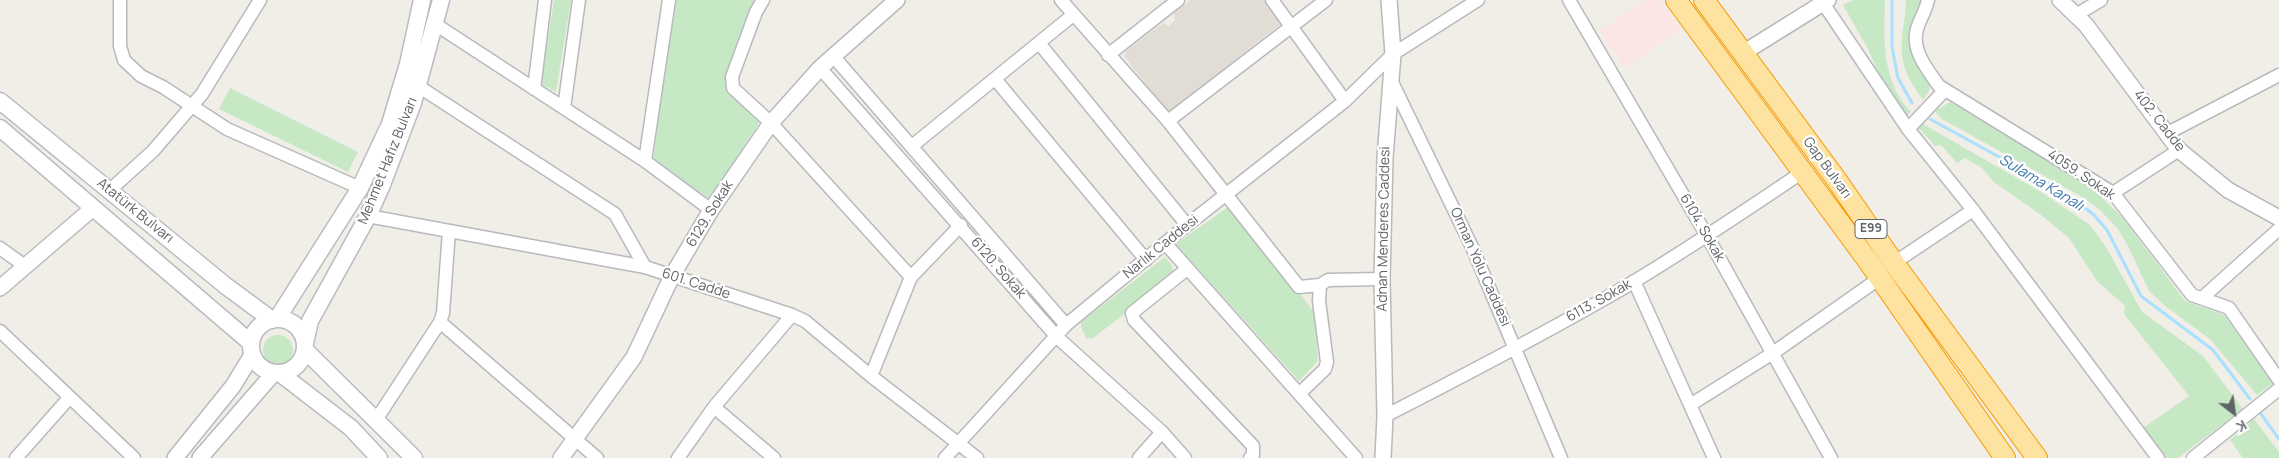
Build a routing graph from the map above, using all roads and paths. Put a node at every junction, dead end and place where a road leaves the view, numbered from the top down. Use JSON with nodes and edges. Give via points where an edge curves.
{"nodes":[{"id":1,"x":120,"y":0,"type":"edge"},
{"id":2,"x":260,"y":0,"type":"edge"},
{"id":3,"x":422,"y":0,"type":"edge"},
{"id":4,"x":441,"y":0,"type":"edge"},
{"id":5,"x":546,"y":0,"type":"edge"},
{"id":6,"x":580,"y":0,"type":"edge"},
{"id":7,"x":669,"y":0,"type":"edge"},
{"id":8,"x":763,"y":0,"type":"edge"},
{"id":9,"x":897,"y":0,"type":"edge"},
{"id":10,"x":1061,"y":0,"type":"edge"},
{"id":11,"x":1178,"y":0,"type":"edge"},
{"id":12,"x":1272,"y":0,"type":"edge"},
{"id":13,"x":1326,"y":0,"type":"edge"},
{"id":14,"x":1389,"y":0,"type":"edge"},
{"id":15,"x":1478,"y":0,"type":"edge"},
{"id":16,"x":1569,"y":0,"type":"edge"},
{"id":17,"x":1676,"y":0,"type":"edge"},
{"id":18,"x":1704,"y":0,"type":"edge"},
{"id":19,"x":1928,"y":0,"type":"edge"},
{"id":20,"x":2060,"y":0,"type":"edge"},
{"id":21,"x":2101,"y":0,"type":"edge"},
{"id":22,"x":1825,"y":1,"type":"edge"},
{"id":23,"x":1073,"y":15,"type":"junction"},
{"id":24,"x":2076,"y":15,"type":"junction"},
{"id":25,"x":435,"y":24,"type":"junction"},
{"id":26,"x":1291,"y":25,"type":"junction"},
{"id":27,"x":1039,"y":43,"type":"junction"},
{"id":28,"x":1743,"y":52,"type":"junction"},
{"id":29,"x":1393,"y":54,"type":"junction"},
{"id":30,"x":1108,"y":55,"type":"junction"},
{"id":31,"x":834,"y":57,"type":"junction"},
{"id":32,"x":820,"y":68,"type":"junction"},
{"id":33,"x":2279,"y":75,"type":"edge"},
{"id":34,"x":995,"y":80,"type":"junction"},
{"id":35,"x":1391,"y":80,"type":"junction"},
{"id":36,"x":418,"y":86,"type":"junction"},
{"id":37,"x":534,"y":89,"type":"junction"},
{"id":38,"x":1945,"y":90,"type":"junction"},
{"id":39,"x":0,"y":101,"type":"edge"},
{"id":40,"x":1345,"y":101,"type":"junction"},
{"id":41,"x":191,"y":106,"type":"junction"},
{"id":42,"x":564,"y":108,"type":"junction"},
{"id":43,"x":1168,"y":121,"type":"junction"},
{"id":44,"x":771,"y":123,"type":"junction"},
{"id":45,"x":0,"y":128,"type":"edge"},
{"id":46,"x":1908,"y":129,"type":"junction"},
{"id":47,"x":2166,"y":134,"type":"junction"},
{"id":48,"x":912,"y":146,"type":"junction"},
{"id":49,"x":2179,"y":150,"type":"junction"},
{"id":50,"x":645,"y":160,"type":"junction"},
{"id":51,"x":1804,"y":171,"type":"junction"},
{"id":52,"x":360,"y":188,"type":"junction"},
{"id":53,"x":110,"y":190,"type":"junction"},
{"id":54,"x":2113,"y":193,"type":"junction"},
{"id":55,"x":1227,"y":194,"type":"junction"},
{"id":56,"x":93,"y":208,"type":"junction"},
{"id":57,"x":711,"y":210,"type":"junction"},
{"id":58,"x":1973,"y":210,"type":"junction"},
{"id":59,"x":368,"y":216,"type":"junction"},
{"id":60,"x":2279,"y":218,"type":"edge"},
{"id":61,"x":1187,"y":225,"type":"junction"},
{"id":62,"x":961,"y":226,"type":"junction"},
{"id":63,"x":2279,"y":229,"type":"edge"},
{"id":64,"x":449,"y":231,"type":"junction"},
{"id":65,"x":1707,"y":236,"type":"junction"},
{"id":66,"x":1165,"y":243,"type":"junction"},
{"id":67,"x":0,"y":248,"type":"edge"},
{"id":68,"x":1146,"y":260,"type":"junction"},
{"id":69,"x":1894,"y":263,"type":"junction"},
{"id":70,"x":25,"y":266,"type":"junction"},
{"id":71,"x":645,"y":267,"type":"junction"},
{"id":72,"x":1187,"y":269,"type":"junction"},
{"id":73,"x":672,"y":276,"type":"junction"},
{"id":74,"x":910,"y":277,"type":"junction"},
{"id":75,"x":1880,"y":278,"type":"junction"},
{"id":76,"x":1382,"y":279,"type":"junction"},
{"id":77,"x":1634,"y":282,"type":"junction"},
{"id":78,"x":1320,"y":285,"type":"junction"},
{"id":79,"x":0,"y":288,"type":"edge"},
{"id":80,"x":2202,"y":298,"type":"junction"},
{"id":81,"x":792,"y":315,"type":"junction"},
{"id":82,"x":274,"y":320,"type":"junction"},
{"id":83,"x":440,"y":322,"type":"junction"},
{"id":84,"x":1066,"y":325,"type":"junction"},
{"id":85,"x":0,"y":331,"type":"edge"},
{"id":86,"x":1057,"y":337,"type":"junction"},
{"id":87,"x":305,"y":346,"type":"junction"},
{"id":88,"x":1515,"y":347,"type":"junction"},
{"id":89,"x":251,"y":349,"type":"junction"},
{"id":90,"x":1773,"y":353,"type":"junction"},
{"id":91,"x":277,"y":374,"type":"junction"},
{"id":92,"x":871,"y":376,"type":"junction"},
{"id":93,"x":2279,"y":380,"type":"edge"},
{"id":94,"x":2279,"y":389,"type":"edge"},
{"id":95,"x":1299,"y":394,"type":"junction"},
{"id":96,"x":69,"y":398,"type":"junction"},
{"id":97,"x":1690,"y":405,"type":"junction"},
{"id":98,"x":714,"y":407,"type":"junction"},
{"id":99,"x":1385,"y":416,"type":"junction"},
{"id":100,"x":376,"y":420,"type":"junction"},
{"id":101,"x":1162,"y":432,"type":"junction"},
{"id":102,"x":575,"y":438,"type":"junction"},
{"id":103,"x":957,"y":442,"type":"junction"},
{"id":104,"x":16,"y":458,"type":"edge"},
{"id":105,"x":134,"y":458,"type":"edge"},
{"id":106,"x":175,"y":458,"type":"edge"},
{"id":107,"x":200,"y":458,"type":"edge"},
{"id":108,"x":379,"y":458,"type":"edge"},
{"id":109,"x":414,"y":458,"type":"edge"},
{"id":110,"x":561,"y":458,"type":"edge"},
{"id":111,"x":597,"y":458,"type":"edge"},
{"id":112,"x":678,"y":458,"type":"edge"},
{"id":113,"x":774,"y":458,"type":"edge"},
{"id":114,"x":945,"y":458,"type":"edge"},
{"id":115,"x":977,"y":458,"type":"edge"},
{"id":116,"x":1139,"y":458,"type":"edge"},
{"id":117,"x":1186,"y":458,"type":"edge"},
{"id":118,"x":1250,"y":458,"type":"edge"},
{"id":119,"x":1356,"y":458,"type":"edge"},
{"id":120,"x":1383,"y":458,"type":"edge"},
{"id":121,"x":1562,"y":458,"type":"edge"},
{"id":122,"x":1714,"y":458,"type":"edge"},
{"id":123,"x":1831,"y":458,"type":"edge"},
{"id":124,"x":2005,"y":458,"type":"edge"},
{"id":125,"x":2037,"y":458,"type":"edge"},
{"id":126,"x":2158,"y":458,"type":"edge"},
{"id":127,"x":2193,"y":458,"type":"edge"}],
"edges":[{"from":1,"to":41,"type":"street","via":[[120,46],[124,60],[141,76]]},
{"from":2,"to":41,"type":"street","via":[[202,94]]},
{"from":3,"to":52,"type":"main road","name":"Mehmet Hafız Bulvarı","via":[[390,124]]},
{"from":4,"to":25,"type":"main road","name":"Mehmet Hafız Bulvarı"},
{"from":5,"to":37,"type":"street"},
{"from":6,"to":42,"type":"street"},
{"from":7,"to":50,"type":"street"},
{"from":8,"to":44,"type":"street","via":[[732,77],[733,88]]},
{"from":9,"to":31,"type":"street","name":"6129. Sokak"},
{"from":10,"to":23,"type":"street"},
{"from":11,"to":30,"type":"street"},
{"from":12,"to":26,"type":"street"},
{"from":13,"to":26,"type":"street"},
{"from":14,"to":29,"type":"street","name":"Adnan Menderes Caddesi"},
{"from":15,"to":29,"type":"street","name":"Narlık Caddesi"},
{"from":16,"to":65,"type":"street","name":"6104. Sokak"},
{"from":17,"to":51,"type":"highway","name":"Gap Bulvarı","number":"E99"},
{"from":18,"to":28,"type":"highway","name":"Gap Bulvarı","number":"E99"},
{"from":19,"to":38,"type":"street","name":"4059. Sokak","via":[[1915,43],[1923,63]]},
{"from":20,"to":24,"type":"street","name":"402. Cadde"},
{"from":21,"to":24,"type":"street"},
{"from":22,"to":28,"type":"street"},
{"from":22,"to":46,"type":"street"},
{"from":23,"to":27,"type":"street"},
{"from":23,"to":30,"type":"street"},
{"from":24,"to":47,"type":"street","name":"402. Cadde"},
{"from":25,"to":36,"type":"main road","name":"Mehmet Hafız Bulvarı"},
{"from":25,"to":37,"type":"street"},
{"from":26,"to":40,"type":"street"},
{"from":26,"to":43,"type":"street"},
{"from":27,"to":34,"type":"street"},
{"from":27,"to":61,"type":"street"},
{"from":28,"to":69,"type":"highway","name":"Gap Bulvarı","number":"E99"},
{"from":29,"to":35,"type":"street","name":"Adnan Menderes Caddesi"},
{"from":29,"to":40,"type":"street","name":"Narlık Caddesi"},
{"from":30,"to":43,"type":"street"},
{"from":31,"to":32,"type":"street","name":"6129. Sokak"},
{"from":31,"to":48,"type":"street"},
{"from":32,"to":44,"type":"street","name":"6129. Sokak"},
{"from":32,"to":62,"type":"street","name":"6120. Sokak"},
{"from":33,"to":47,"type":"street"},
{"from":34,"to":48,"type":"street"},
{"from":34,"to":68,"type":"street"},
{"from":35,"to":76,"type":"street","name":"Adnan Menderes Caddesi"},
{"from":35,"to":88,"type":"street","name":"Orman Yolu Caddesi","via":[[1472,247]]},
{"from":36,"to":59,"type":"main road","name":"Mehmet Hafız Bulvarı"},
{"from":36,"to":71,"type":"street","via":[[615,214]]},
{"from":37,"to":42,"type":"street"},
{"from":38,"to":46,"type":"street"},
{"from":38,"to":54,"type":"street","name":"4059. Sokak"},
{"from":39,"to":53,"type":"main road","name":"Atatürk Bulvarı"},
{"from":40,"to":55,"type":"street","name":"Narlık Caddesi"},
{"from":41,"to":52,"type":"street","via":[[227,129]]},
{"from":41,"to":53,"type":"street","via":[[153,151]]},
{"from":42,"to":50,"type":"street"},
{"from":43,"to":55,"type":"street"},
{"from":44,"to":57,"type":"street","name":"6129. Sokak"},
{"from":44,"to":74,"type":"street"},
{"from":45,"to":56,"type":"main road","name":"Atatürk Bulvarı"},
{"from":46,"to":58,"type":"street"},
{"from":47,"to":49,"type":"street","name":"402. Cadde"},
{"from":48,"to":84,"type":"street"},
{"from":49,"to":54,"type":"street"},
{"from":49,"to":60,"type":"street","name":"402. Cadde","via":[[2228,190]]},
{"from":50,"to":57,"type":"street"},
{"from":51,"to":65,"type":"street","name":"6113. Sokak"},
{"from":51,"to":75,"type":"highway","name":"Gap Bulvarı","number":"E99"},
{"from":52,"to":82,"type":"main road","name":"Mehmet Hafız Bulvarı"},
{"from":53,"to":82,"type":"main road","name":"Atatürk Bulvarı","via":[[226,286]]},
{"from":54,"to":80,"type":"street","name":"4059. Sokak","via":[[2192,295]]},
{"from":55,"to":61,"type":"street","name":"Narlık Caddesi"},
{"from":55,"to":78,"type":"street","via":[[1299,287]]},
{"from":56,"to":70,"type":"street"},
{"from":56,"to":89,"type":"main road","name":"Atatürk Bulvarı"},
{"from":57,"to":73,"type":"street","name":"6129. Sokak"},
{"from":58,"to":69,"type":"street"},
{"from":58,"to":126,"type":"street"},
{"from":59,"to":64,"type":"street","name":"601. Cadde"},
{"from":59,"to":87,"type":"main road","name":"Mehmet Hafız Bulvarı","via":[[310,321]]},
{"from":61,"to":66,"type":"street","name":"Narlık Caddesi"},
{"from":62,"to":74,"type":"street"},
{"from":62,"to":86,"type":"street","name":"6120. Sokak"},
{"from":63,"to":80,"type":"street"},
{"from":64,"to":71,"type":"street","name":"601. Cadde"},
{"from":64,"to":83,"type":"street"},
{"from":65,"to":77,"type":"street","name":"6113. Sokak"},
{"from":65,"to":90,"type":"street","name":"6104. Sokak"},
{"from":66,"to":68,"type":"street","name":"Narlık Caddesi"},
{"from":66,"to":72,"type":"street"},
{"from":67,"to":70,"type":"street"},
{"from":68,"to":84,"type":"street","name":"Narlık Caddesi"},
{"from":69,"to":125,"type":"highway","name":"Gap Bulvarı","number":"E99"},
{"from":70,"to":79,"type":"street"},
{"from":71,"to":73,"type":"street","name":"601. Cadde"},
{"from":72,"to":95,"type":"street"},
{"from":72,"to":118,"type":"street","via":[[1132,313],[1134,320],[1253,446]]},
{"from":73,"to":81,"type":"street","name":"601. Cadde"},
{"from":73,"to":102,"type":"street","name":"6129. Sokak","via":[[634,357]]},
{"from":74,"to":92,"type":"street"},
{"from":75,"to":90,"type":"street"},
{"from":75,"to":124,"type":"highway","name":"Gap Bulvarı","number":"E99"},
{"from":76,"to":78,"type":"street","via":[[1328,280]]},
{"from":76,"to":99,"type":"street","name":"Adnan Menderes Caddesi"},
{"from":77,"to":88,"type":"street","name":"6113. Sokak"},
{"from":77,"to":97,"type":"street"},
{"from":78,"to":95,"type":"street","via":[[1327,362],[1325,369]]},
{"from":80,"to":93,"type":"street","name":"4059. Sokak","via":[[2229,308]]},
{"from":81,"to":92,"type":"street","name":"601. Cadde","via":[[805,320]]},
{"from":81,"to":98,"type":"street"},
{"from":82,"to":87,"type":"main road","via":[[285,320],[298,328]]},
{"from":82,"to":89,"type":"main road","via":[[260,326]]},
{"from":83,"to":100,"type":"street"},
{"from":83,"to":102,"type":"street"},
{"from":84,"to":86,"type":"street","name":"Narlık Caddesi"},
{"from":85,"to":96,"type":"street"},
{"from":86,"to":101,"type":"street","name":"6120. Sokak"},
{"from":86,"to":103,"type":"street","name":"Narlık Caddesi"},
{"from":87,"to":91,"type":"main road","via":[[297,366]]},
{"from":87,"to":100,"type":"main road"},
{"from":88,"to":99,"type":"street","name":"6113. Sokak"},
{"from":88,"to":121,"type":"street","name":"Orman Yolu Caddesi"},
{"from":89,"to":91,"type":"main road","via":[[260,367]]},
{"from":89,"to":106,"type":"street","via":[[234,386]]},
{"from":90,"to":97,"type":"street"},
{"from":90,"to":123,"type":"street","name":"6104. Sokak"},
{"from":91,"to":107,"type":"street"},
{"from":91,"to":108,"type":"main road","via":[[351,428]]},
{"from":92,"to":103,"type":"street","name":"601. Cadde"},
{"from":94,"to":127,"type":"street"},
{"from":95,"to":119,"type":"street"},
{"from":96,"to":104,"type":"street"},
{"from":96,"to":105,"type":"street"},
{"from":97,"to":122,"type":"street"},
{"from":98,"to":112,"type":"street"},
{"from":98,"to":113,"type":"street"},
{"from":99,"to":120,"type":"street","name":"Adnan Menderes Caddesi"},
{"from":100,"to":109,"type":"main road"},
{"from":101,"to":116,"type":"street"},
{"from":101,"to":117,"type":"street","name":"6120. Sokak"},
{"from":102,"to":110,"type":"street","name":"6129. Sokak"},
{"from":102,"to":111,"type":"street"},
{"from":103,"to":114,"type":"street","name":"Narlık Caddesi"},
{"from":103,"to":115,"type":"street","name":"601. Cadde"}]}
